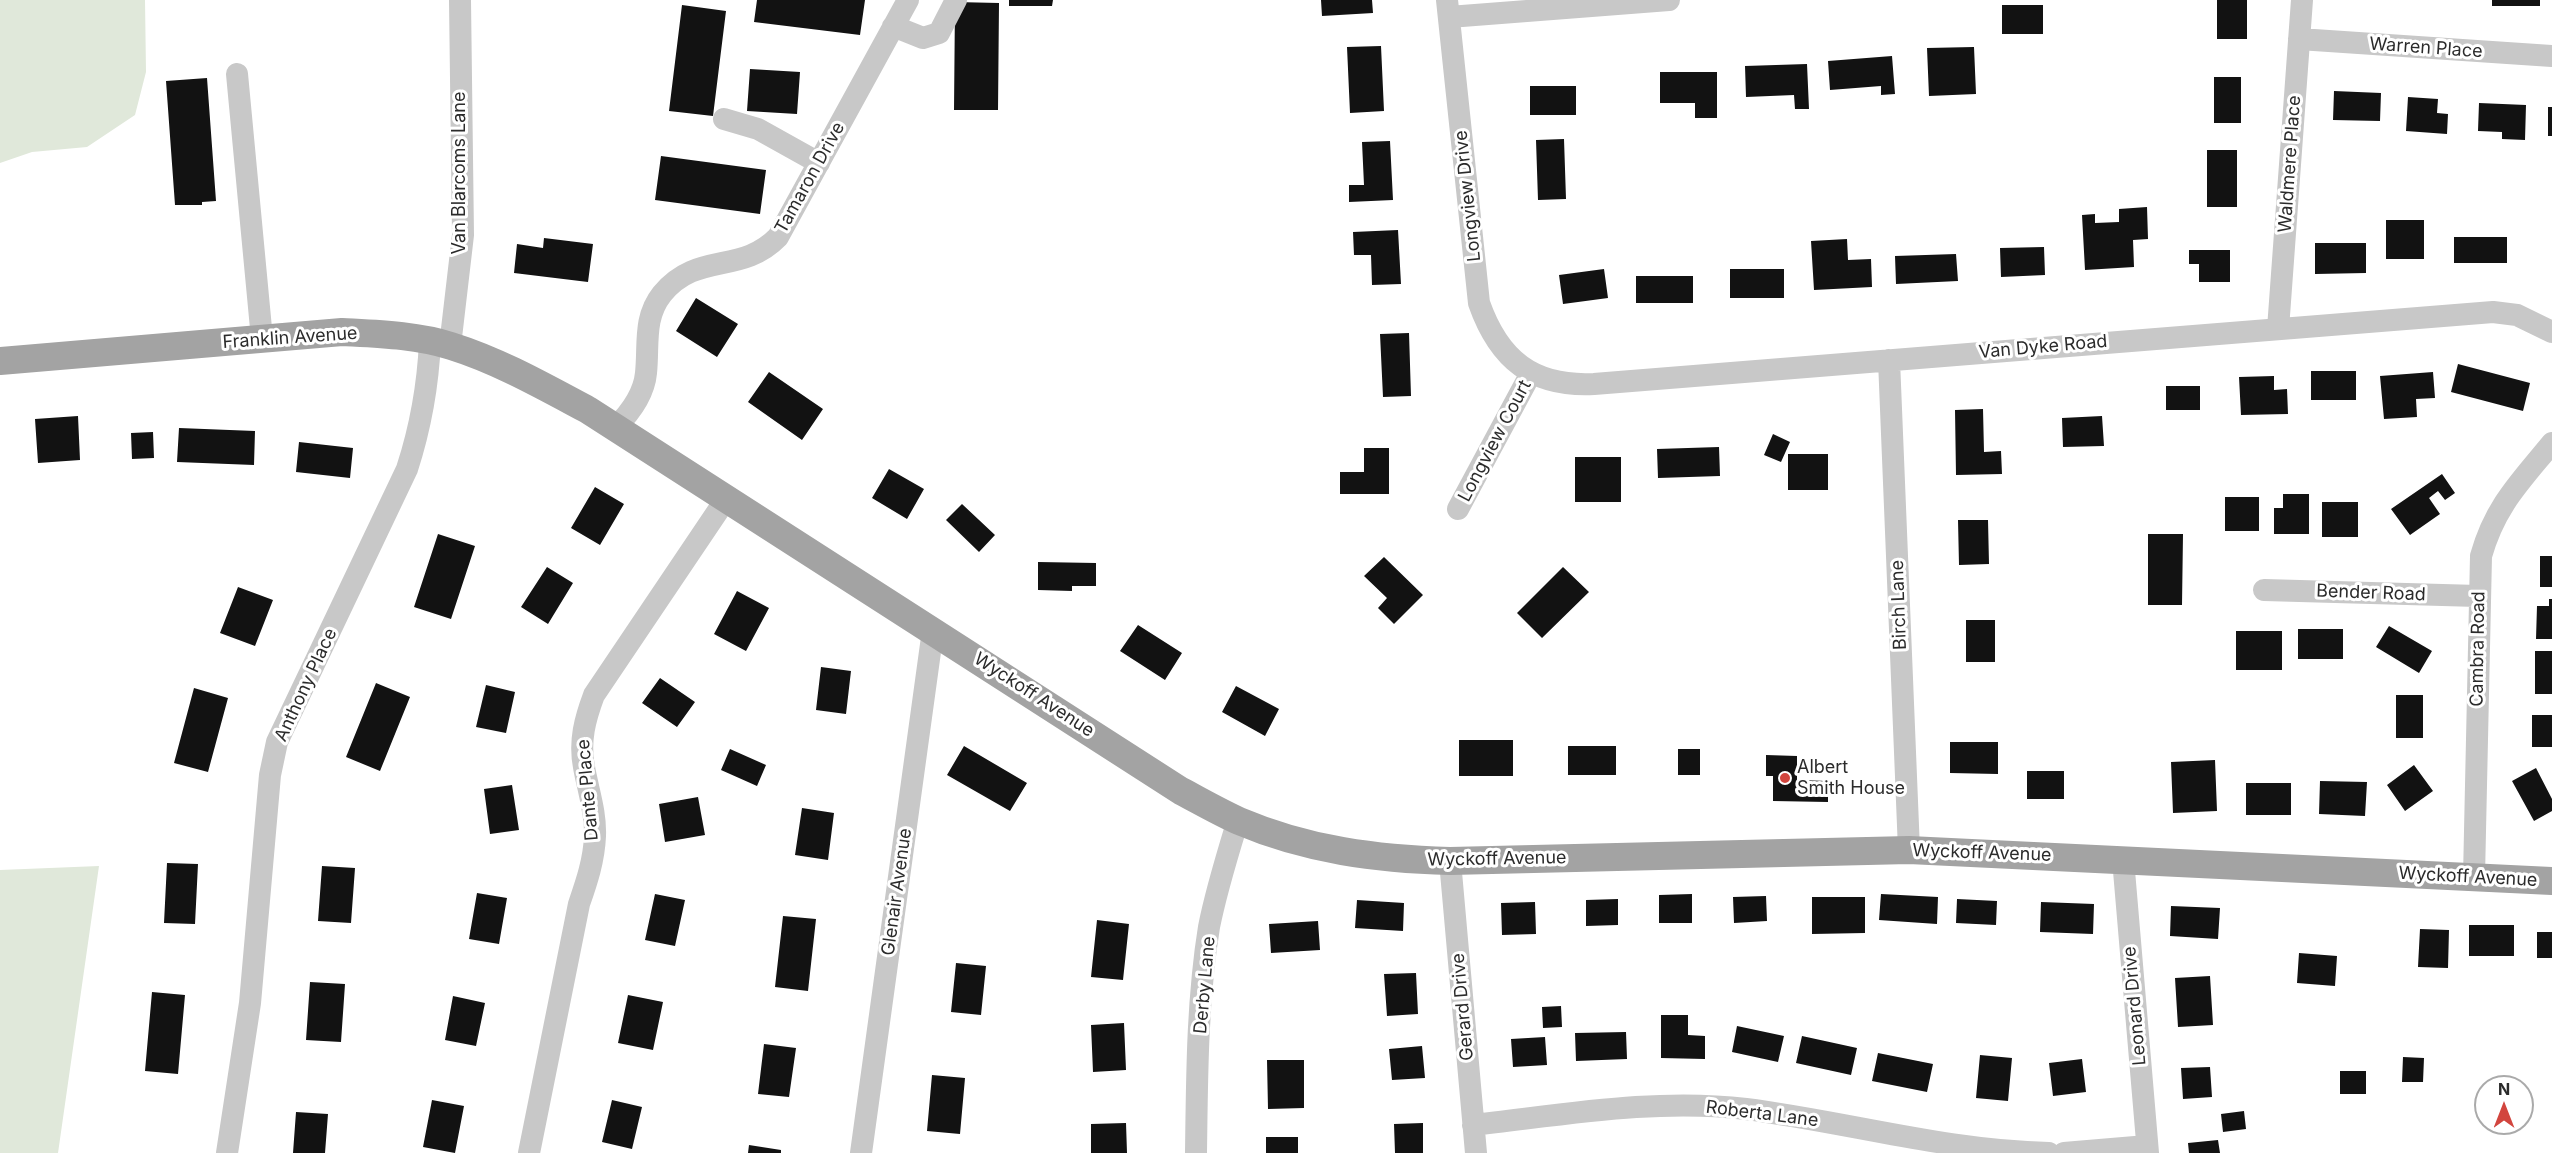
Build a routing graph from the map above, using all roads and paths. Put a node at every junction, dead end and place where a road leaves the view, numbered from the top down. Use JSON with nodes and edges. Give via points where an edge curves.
{"nodes":[{"id":1,"x":460,"y":0,"type":"edge"},
{"id":2,"x":908,"y":0,"type":"edge"},
{"id":3,"x":956,"y":0,"type":"edge"},
{"id":4,"x":1669,"y":0,"type":"edge"},
{"id":5,"x":2302,"y":0,"type":"edge"},
{"id":6,"x":1448,"y":8,"type":"edge"},
{"id":7,"x":893,"y":26,"type":"junction"},
{"id":8,"x":2300,"y":39,"type":"junction"},
{"id":9,"x":2552,"y":56,"type":"edge"},
{"id":10,"x":237,"y":74,"type":"dead end"},
{"id":11,"x":724,"y":119,"type":"dead end"},
{"id":12,"x":819,"y":163,"type":"junction"},
{"id":13,"x":2278,"y":329,"type":"junction"},
{"id":14,"x":2552,"y":332,"type":"edge"},
{"id":15,"x":262,"y":339,"type":"junction"},
{"id":16,"x":440,"y":343,"type":"junction"},
{"id":17,"x":1889,"y":360,"type":"junction"},
{"id":18,"x":0,"y":361,"type":"edge"},
{"id":19,"x":1531,"y":373,"type":"junction"},
{"id":20,"x":567,"y":399,"type":"joint"},
{"id":21,"x":615,"y":428,"type":"junction"},
{"id":22,"x":2552,"y":443,"type":"edge"},
{"id":23,"x":726,"y":499,"type":"junction"},
{"id":24,"x":1458,"y":509,"type":"dead end"},
{"id":25,"x":2264,"y":590,"type":"dead end"},
{"id":26,"x":2478,"y":596,"type":"junction"},
{"id":27,"x":933,"y":630,"type":"junction"},
{"id":28,"x":1238,"y":820,"type":"junction"},
{"id":29,"x":1909,"y":850,"type":"junction"},
{"id":30,"x":2123,"y":859,"type":"junction"},
{"id":31,"x":1450,"y":861,"type":"junction"},
{"id":32,"x":2474,"y":877,"type":"junction"},
{"id":33,"x":2552,"y":881,"type":"edge"},
{"id":34,"x":1473,"y":1125,"type":"junction"},
{"id":35,"x":2148,"y":1150,"type":"edge"},
{"id":36,"x":227,"y":1153,"type":"edge"},
{"id":37,"x":530,"y":1153,"type":"edge"},
{"id":38,"x":861,"y":1153,"type":"edge"},
{"id":39,"x":1196,"y":1153,"type":"edge"},
{"id":40,"x":1476,"y":1153,"type":"edge"},
{"id":41,"x":2049,"y":1153,"type":"edge"},
{"id":42,"x":2064,"y":1153,"type":"edge"}],
"edges":[{"from":1,"to":16,"type":"street","name":"Van Blarcoms Lane","via":[[463,235]]},
{"from":2,"to":7,"type":"street","name":"Tamaron Drive"},
{"from":3,"to":7,"type":"street","via":[[939,33],[923,38]]},
{"from":4,"to":6,"type":"street"},
{"from":5,"to":8,"type":"street","name":"Waldmere Place"},
{"from":6,"to":19,"type":"street","name":"Longview Drive","via":[[1479,303],[1498,345]]},
{"from":7,"to":12,"type":"street","name":"Tamaron Drive"},
{"from":8,"to":9,"type":"street","name":"Warren Place"},
{"from":8,"to":13,"type":"street","name":"Waldmere Place"},
{"from":10,"to":15,"type":"street"},
{"from":11,"to":12,"type":"street","via":[[759,129]]},
{"from":12,"to":21,"type":"street","name":"Tamaron Drive","via":[[778,237],[766,249],[751,258],[692,270],[674,281],[661,296],[646,333],[646,374],[640,395]]},
{"from":13,"to":14,"type":"street","name":"Van Dyke Road","via":[[2493,312],[2517,315]]},
{"from":13,"to":17,"type":"street","name":"Van Dyke Road"},
{"from":15,"to":16,"type":"main road","name":"Franklin Avenue","via":[[342,332]]},
{"from":15,"to":18,"type":"main road","name":"Franklin Avenue"},
{"from":16,"to":20,"type":"main road","name":"Franklin Avenue","via":[[502,365]]},
{"from":16,"to":36,"type":"street","name":"Anthony Place","via":[[407,469],[277,742],[270,775],[250,1002]]},
{"from":17,"to":19,"type":"street","name":"Van Dyke Road","via":[[1574,385]]},
{"from":17,"to":29,"type":"street","name":"Birch Lane"},
{"from":19,"to":24,"type":"street","name":"Longview Court"},
{"from":20,"to":21,"type":"main road","name":"Wyckoff Avenue"},
{"from":21,"to":23,"type":"main road","name":"Wyckoff Avenue"},
{"from":22,"to":26,"type":"street","name":"Cambra Road","via":[[2502,504],[2489,528],[2481,556]]},
{"from":23,"to":27,"type":"main road","name":"Wyckoff Avenue"},
{"from":23,"to":37,"type":"street","name":"Dante Place","via":[[594,695],[585,718],[584,766],[595,836],[591,869],[579,904]]},
{"from":25,"to":26,"type":"street","name":"Bender Road"},
{"from":26,"to":32,"type":"street","name":"Cambra Road"},
{"from":27,"to":28,"type":"main road","name":"Wyckoff Avenue","via":[[1181,791]]},
{"from":27,"to":38,"type":"street","name":"Glenair Avenue"},
{"from":28,"to":31,"type":"main road","name":"Wyckoff Avenue","via":[[1341,853],[1392,860]]},
{"from":28,"to":39,"type":"street","name":"Derby Lane","via":[[1209,927]]},
{"from":29,"to":30,"type":"main road","name":"Wyckoff Avenue"},
{"from":29,"to":31,"type":"main road","name":"Wyckoff Avenue"},
{"from":30,"to":32,"type":"main road","name":"Wyckoff Avenue"},
{"from":30,"to":35,"type":"street","name":"Leonard Drive"},
{"from":31,"to":34,"type":"street","name":"Gerard Drive"},
{"from":32,"to":33,"type":"main road","name":"Wyckoff Avenue"},
{"from":34,"to":40,"type":"street","name":"Gerard Drive"},
{"from":34,"to":41,"type":"street","name":"Roberta Lane","via":[[1646,1106],[1700,1105],[1982,1148]]},
{"from":35,"to":42,"type":"street"}]}
